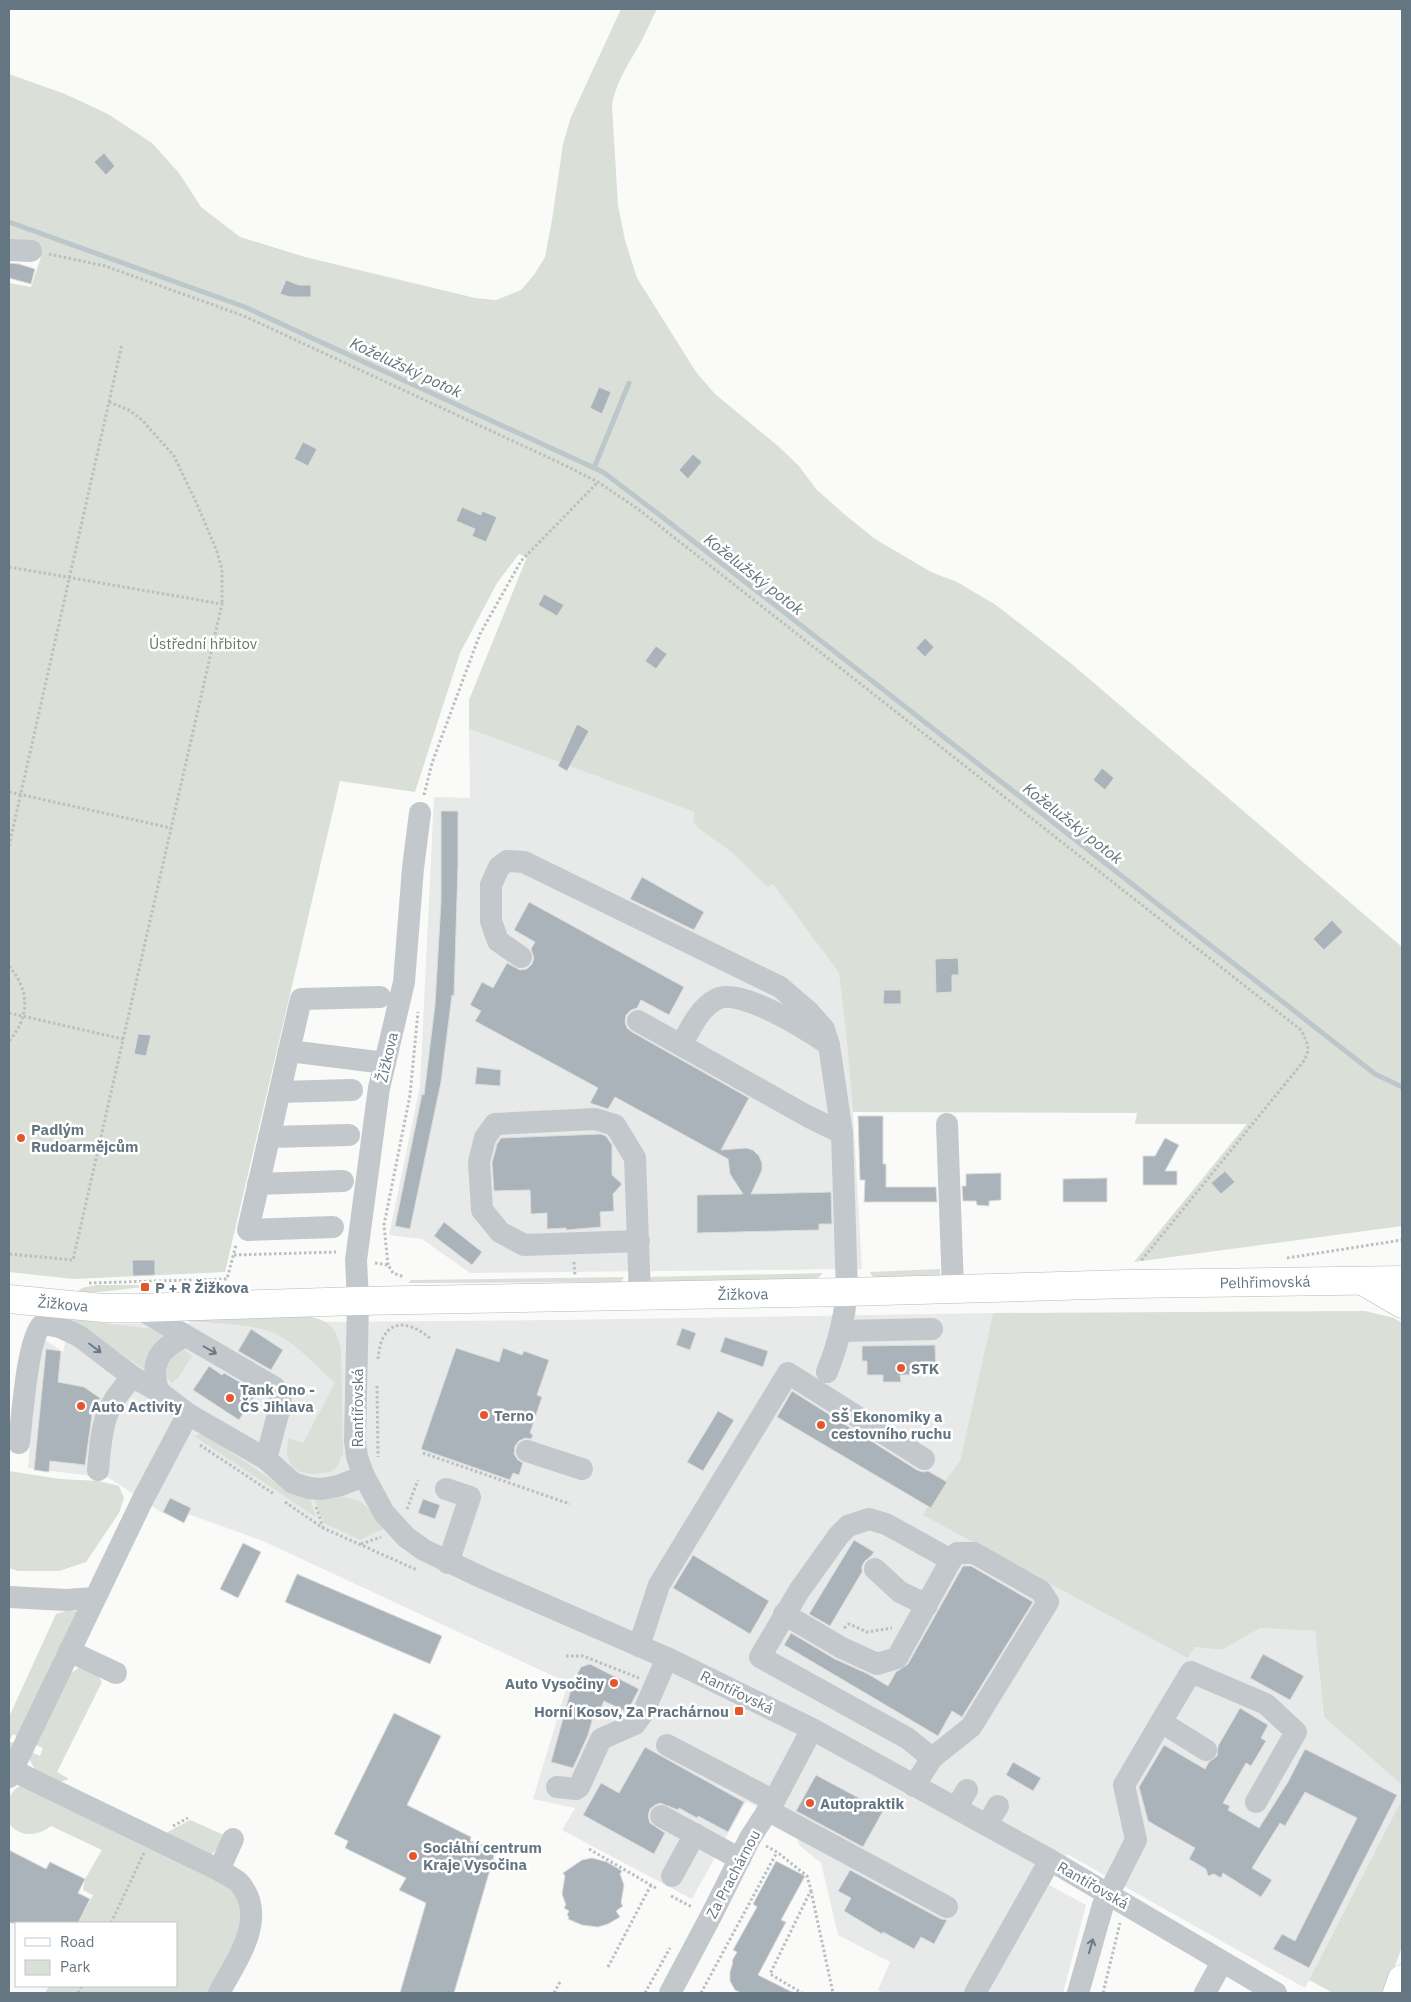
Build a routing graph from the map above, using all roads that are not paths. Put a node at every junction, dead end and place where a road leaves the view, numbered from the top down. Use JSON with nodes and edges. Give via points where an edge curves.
{"nodes":[{"id":1,"x":9,"y":250,"type":"edge"},
{"id":2,"x":31,"y":251,"type":"road end"},
{"id":3,"x":420,"y":813,"type":"road end"},
{"id":4,"x":520,"y":957,"type":"dead end"},
{"id":5,"x":380,"y":997,"type":"dead end"},
{"id":6,"x":638,"y":1021,"type":"dead end"},
{"id":7,"x":682,"y":1044,"type":"junction"},
{"id":8,"x":829,"y":1045,"type":"junction"},
{"id":9,"x":289,"y":1051,"type":"junction"},
{"id":10,"x":385,"y":1063,"type":"junction"},
{"id":11,"x":352,"y":1090,"type":"dead end"},
{"id":12,"x":280,"y":1092,"type":"junction"},
{"id":13,"x":947,"y":1124,"type":"dead end"},
{"id":14,"x":842,"y":1133,"type":"junction"},
{"id":15,"x":349,"y":1135,"type":"dead end"},
{"id":16,"x":269,"y":1137,"type":"junction"},
{"id":17,"x":343,"y":1181,"type":"dead end"},
{"id":18,"x":258,"y":1184,"type":"junction"},
{"id":19,"x":333,"y":1227,"type":"dead end"},
{"id":20,"x":639,"y":1241,"type":"junction"},
{"id":21,"x":1402,"y":1270,"type":"edge"},
{"id":22,"x":1133,"y":1275,"type":"joint"},
{"id":23,"x":1402,"y":1280,"type":"edge"},
{"id":24,"x":1363,"y":1281,"type":"junction"},
{"id":25,"x":953,"y":1288,"type":"junction"},
{"id":26,"x":847,"y":1292,"type":"junction"},
{"id":27,"x":640,"y":1297,"type":"junction"},
{"id":28,"x":9,"y":1299,"type":"edge"},
{"id":29,"x":358,"y":1302,"type":"junction"},
{"id":30,"x":1402,"y":1304,"type":"edge"},
{"id":31,"x":138,"y":1308,"type":"junction"},
{"id":32,"x":55,"y":1315,"type":"junction"},
{"id":33,"x":932,"y":1329,"type":"dead end"},
{"id":34,"x":841,"y":1331,"type":"junction"},
{"id":35,"x":186,"y":1336,"type":"junction"},
{"id":36,"x":827,"y":1372,"type":"dead end"},
{"id":37,"x":133,"y":1377,"type":"junction"},
{"id":38,"x":17,"y":1384,"type":"edge"},
{"id":39,"x":158,"y":1391,"type":"junction"},
{"id":40,"x":188,"y":1414,"type":"junction"},
{"id":41,"x":19,"y":1443,"type":"dead end"},
{"id":42,"x":527,"y":1451,"type":"dead end"},
{"id":43,"x":266,"y":1459,"type":"junction"},
{"id":44,"x":924,"y":1459,"type":"dead end"},
{"id":45,"x":582,"y":1469,"type":"dead end"},
{"id":46,"x":98,"y":1470,"type":"dead end"},
{"id":47,"x":364,"y":1476,"type":"junction"},
{"id":48,"x":446,"y":1489,"type":"dead end"},
{"id":49,"x":951,"y":1560,"type":"junction"},
{"id":50,"x":448,"y":1563,"type":"junction"},
{"id":51,"x":876,"y":1569,"type":"dead end"},
{"id":52,"x":9,"y":1597,"type":"edge"},
{"id":53,"x":94,"y":1598,"type":"junction"},
{"id":54,"x":927,"y":1605,"type":"junction"},
{"id":55,"x":784,"y":1614,"type":"junction"},
{"id":56,"x":639,"y":1646,"type":"junction"},
{"id":57,"x":69,"y":1651,"type":"junction"},
{"id":58,"x":668,"y":1658,"type":"junction"},
{"id":59,"x":116,"y":1673,"type":"dead end"},
{"id":60,"x":1161,"y":1722,"type":"junction"},
{"id":61,"x":812,"y":1729,"type":"junction"},
{"id":62,"x":667,"y":1745,"type":"dead end"},
{"id":63,"x":1206,"y":1750,"type":"dead end"},
{"id":64,"x":932,"y":1758,"type":"junction"},
{"id":65,"x":10,"y":1774,"type":"edge"},
{"id":66,"x":914,"y":1786,"type":"junction"},
{"id":67,"x":557,"y":1787,"type":"dead end"},
{"id":68,"x":1256,"y":1802,"type":"dead end"},
{"id":69,"x":772,"y":1806,"type":"junction"},
{"id":70,"x":661,"y":1816,"type":"dead end"},
{"id":71,"x":695,"y":1834,"type":"junction"},
{"id":72,"x":233,"y":1840,"type":"dead end"},
{"id":73,"x":740,"y":1859,"type":"junction"},
{"id":74,"x":1050,"y":1860,"type":"junction"},
{"id":75,"x":219,"y":1870,"type":"junction"},
{"id":76,"x":666,"y":1887,"type":"road end"},
{"id":77,"x":1108,"y":1894,"type":"junction"},
{"id":78,"x":947,"y":1907,"type":"dead end"},
{"id":79,"x":1222,"y":1962,"type":"junction"},
{"id":80,"x":1402,"y":1979,"type":"edge"},
{"id":81,"x":219,"y":1993,"type":"edge"},
{"id":82,"x":670,"y":1993,"type":"edge"},
{"id":83,"x":975,"y":1993,"type":"edge"},
{"id":84,"x":1078,"y":1993,"type":"edge"},
{"id":85,"x":1205,"y":1993,"type":"edge"},
{"id":86,"x":1276,"y":1993,"type":"edge"},
{"id":87,"x":1397,"y":1993,"type":"edge"}],
"edges":[{"from":1,"to":2,"type":"street"},
{"from":3,"to":10,"type":"street","name":"Žižkova","via":[[404,982]]},
{"from":4,"to":8,"type":"street","via":[[498,941],[491,921],[491,885],[499,867],[507,861],[524,862],[780,987],[824,1029]]},
{"from":5,"to":9,"type":"street","via":[[301,999]]},
{"from":6,"to":7,"type":"street"},
{"from":7,"to":8,"type":"street","via":[[704,1009],[717,998],[732,996],[748,1000],[808,1030]]},
{"from":7,"to":14,"type":"street"},
{"from":8,"to":14,"type":"street"},
{"from":9,"to":10,"type":"street"},
{"from":9,"to":12,"type":"street"},
{"from":10,"to":29,"type":"street","name":"Žižkova","via":[[361,1215],[356,1260]]},
{"from":11,"to":12,"type":"street"},
{"from":12,"to":16,"type":"street"},
{"from":13,"to":25,"type":"street"},
{"from":14,"to":26,"type":"street"},
{"from":15,"to":16,"type":"street"},
{"from":16,"to":18,"type":"street"},
{"from":17,"to":18,"type":"street"},
{"from":18,"to":19,"type":"street","via":[[248,1230]]},
{"from":20,"to":20,"type":"street","via":[[635,1158],[615,1125],[595,1119],[495,1124],[485,1138],[479,1162],[482,1210],[500,1232],[524,1245]]},
{"from":20,"to":27,"type":"street"},
{"from":21,"to":24,"type":"main road"},
{"from":22,"to":24,"type":"main road","name":"Pelhřimovská"},
{"from":22,"to":25,"type":"main road","name":"Žižkova"},
{"from":23,"to":24,"type":"main road","name":"Pelhřimovská"},
{"from":24,"to":30,"type":"main road"},
{"from":25,"to":26,"type":"main road","name":"Žižkova"},
{"from":26,"to":27,"type":"main road","name":"Žižkova"},
{"from":26,"to":34,"type":"street"},
{"from":27,"to":29,"type":"main road","name":"Žižkova"},
{"from":28,"to":32,"type":"main road","name":"Žižkova"},
{"from":29,"to":31,"type":"main road","name":"Žižkova"},
{"from":29,"to":47,"type":"street","name":"Rantířovská","via":[[355,1441]]},
{"from":31,"to":32,"type":"main road","name":"Žižkova"},
{"from":31,"to":35,"type":"street"},
{"from":32,"to":37,"type":"street","one_way":true},
{"from":32,"to":38,"type":"street","via":[[38,1328],[29,1360]]},
{"from":33,"to":34,"type":"street"},
{"from":34,"to":36,"type":"street"},
{"from":35,"to":39,"type":"street","via":[[169,1343],[162,1353],[154,1376]]},
{"from":35,"to":43,"type":"street","one_way":true,"via":[[274,1387],[280,1394],[281,1403]]},
{"from":37,"to":39,"type":"street"},
{"from":37,"to":46,"type":"street","via":[[120,1390],[103,1420]]},
{"from":38,"to":41,"type":"street"},
{"from":39,"to":40,"type":"street"},
{"from":40,"to":43,"type":"street"},
{"from":40,"to":53,"type":"street"},
{"from":42,"to":45,"type":"street"},
{"from":43,"to":47,"type":"street","via":[[293,1482],[309,1488],[338,1486]]},
{"from":44,"to":56,"type":"street","via":[[788,1373],[659,1585]]},
{"from":47,"to":50,"type":"street","name":"Rantířovská","via":[[395,1526],[424,1550]]},
{"from":48,"to":50,"type":"street","via":[[470,1497]]},
{"from":49,"to":54,"type":"street"},
{"from":49,"to":55,"type":"street","via":[[886,1524],[869,1519],[858,1522],[839,1535]]},
{"from":49,"to":64,"type":"street","via":[[957,1553],[974,1553],[1041,1591],[1048,1602],[971,1727]]},
{"from":50,"to":56,"type":"street","name":"Rantířovská"},
{"from":51,"to":54,"type":"street","via":[[900,1592]]},
{"from":52,"to":53,"type":"street"},
{"from":53,"to":57,"type":"street"},
{"from":54,"to":55,"type":"street","via":[[897,1658],[877,1664]]},
{"from":55,"to":64,"type":"street","via":[[760,1657],[907,1738]]},
{"from":56,"to":58,"type":"street","name":"Rantířovská"},
{"from":57,"to":59,"type":"street"},
{"from":57,"to":65,"type":"street"},
{"from":58,"to":61,"type":"street","name":"Rantířovská"},
{"from":58,"to":67,"type":"street","via":[[635,1724],[601,1738],[579,1787]]},
{"from":60,"to":63,"type":"street"},
{"from":60,"to":68,"type":"street","via":[[1191,1672],[1266,1704],[1296,1732]]},
{"from":60,"to":77,"type":"street","via":[[1124,1785],[1136,1840]]},
{"from":61,"to":66,"type":"street","name":"Rantířovská"},
{"from":61,"to":69,"type":"street","name":"Za Prachárnou"},
{"from":62,"to":69,"type":"street"},
{"from":64,"to":66,"type":"street"},
{"from":65,"to":75,"type":"street"},
{"from":66,"to":74,"type":"street","name":"Rantířovská","via":[[961,1799],[992,1816]]},
{"from":69,"to":73,"type":"street","name":"Za Prachárnou"},
{"from":69,"to":78,"type":"street"},
{"from":70,"to":71,"type":"street"},
{"from":71,"to":73,"type":"street"},
{"from":71,"to":76,"type":"street"},
{"from":72,"to":75,"type":"street"},
{"from":73,"to":82,"type":"street","name":"Za Prachárnou"},
{"from":74,"to":77,"type":"street","name":"Rantířovská"},
{"from":74,"to":83,"type":"street"},
{"from":75,"to":81,"type":"street","via":[[241,1885],[251,1904],[252,1916],[245,1942]]},
{"from":77,"to":79,"type":"street","name":"Rantířovská"},
{"from":84,"to":77,"type":"street","one_way":true},
{"from":79,"to":85,"type":"street"},
{"from":79,"to":86,"type":"street","name":"Rantířovská"},
{"from":80,"to":87,"type":"main road"}]}
